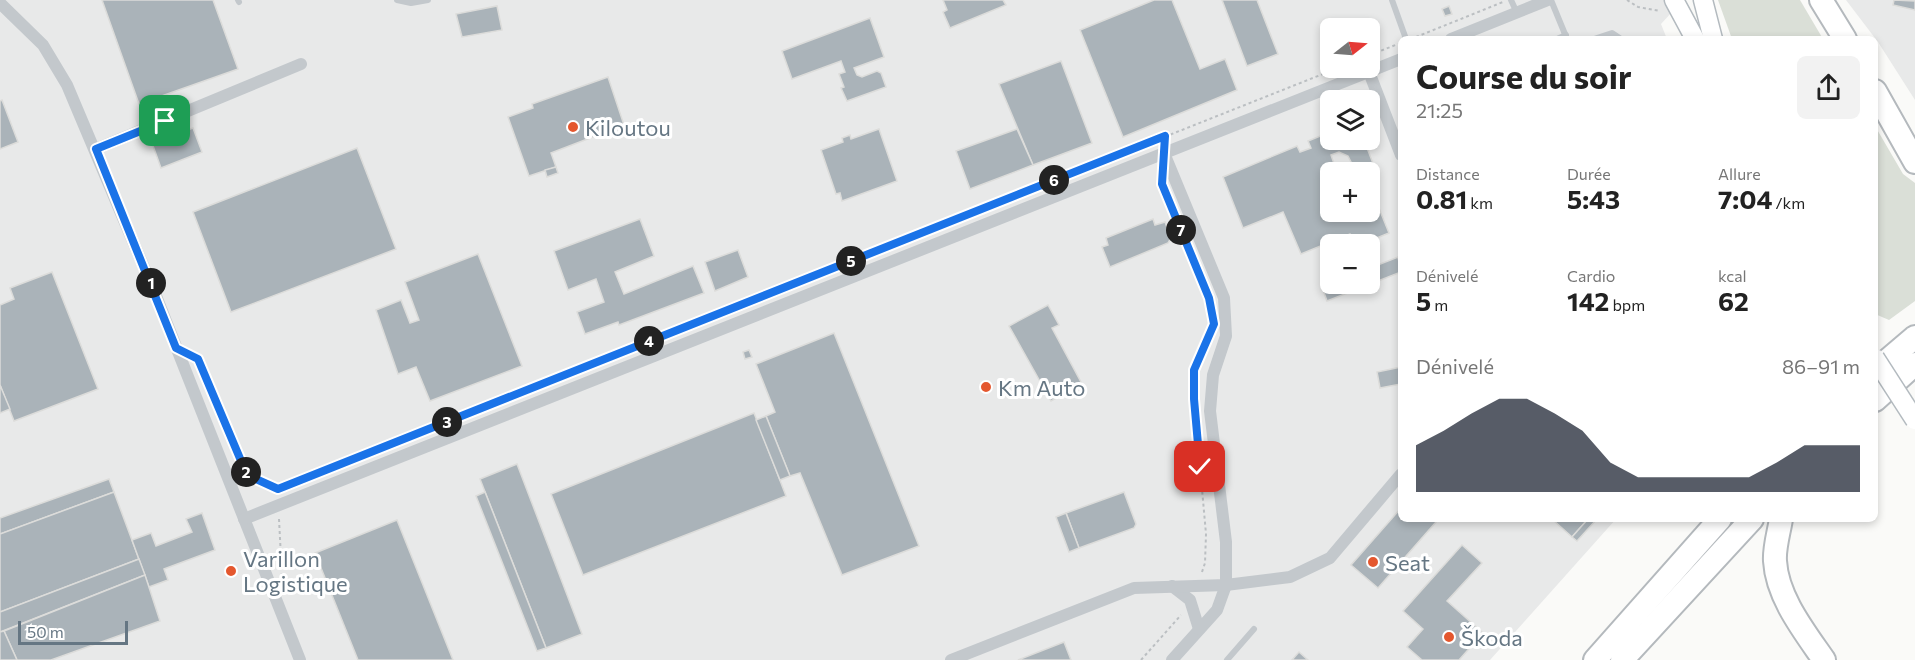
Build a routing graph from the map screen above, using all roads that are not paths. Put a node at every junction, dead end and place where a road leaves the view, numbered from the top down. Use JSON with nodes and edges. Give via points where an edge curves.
{"nodes":[{"id":1,"x":397,"y":0,"type":"edge"},
{"id":2,"x":428,"y":0,"type":"edge"},
{"id":3,"x":1392,"y":0,"type":"edge"},
{"id":4,"x":1509,"y":0,"type":"edge"},
{"id":5,"x":1550,"y":0,"type":"edge"},
{"id":6,"x":1703,"y":0,"type":"edge"},
{"id":7,"x":1821,"y":0,"type":"edge"},
{"id":8,"x":0,"y":3,"type":"edge"},
{"id":9,"x":1676,"y":5,"type":"edge"},
{"id":10,"x":1517,"y":13,"type":"junction"},
{"id":11,"x":1407,"y":36,"type":"edge"},
{"id":12,"x":1459,"y":36,"type":"edge"},
{"id":13,"x":1566,"y":36,"type":"edge"},
{"id":14,"x":1600,"y":36,"type":"edge"},
{"id":15,"x":1619,"y":36,"type":"edge"},
{"id":16,"x":1693,"y":36,"type":"edge"},
{"id":17,"x":1712,"y":36,"type":"edge"},
{"id":18,"x":1843,"y":36,"type":"edge"},
{"id":19,"x":1398,"y":60,"type":"edge"},
{"id":20,"x":301,"y":64,"type":"dead end"},
{"id":21,"x":1380,"y":68,"type":"edge"},
{"id":22,"x":1354,"y":78,"type":"edge"},
{"id":23,"x":1371,"y":78,"type":"edge"},
{"id":24,"x":1878,"y":96,"type":"edge"},
{"id":25,"x":1398,"y":147,"type":"edge"},
{"id":26,"x":96,"y":149,"type":"junction"},
{"id":27,"x":1164,"y":153,"type":"junction"},
{"id":28,"x":1915,"y":162,"type":"edge"},
{"id":29,"x":1915,"y":337,"type":"edge"},
{"id":30,"x":1878,"y":363,"type":"edge"},
{"id":31,"x":1915,"y":364,"type":"edge"},
{"id":32,"x":1878,"y":368,"type":"edge"},
{"id":33,"x":1878,"y":397,"type":"edge"},
{"id":34,"x":1915,"y":420,"type":"edge"},
{"id":35,"x":1398,"y":478,"type":"edge"},
{"id":36,"x":244,"y":519,"type":"junction"},
{"id":37,"x":1749,"y":522,"type":"edge"},
{"id":38,"x":1780,"y":522,"type":"edge"},
{"id":39,"x":1714,"y":523,"type":"edge"},
{"id":40,"x":1171,"y":585,"type":"junction"},
{"id":41,"x":1226,"y":585,"type":"junction"},
{"id":42,"x":1199,"y":629,"type":"junction"},
{"id":43,"x":1254,"y":629,"type":"dead end"},
{"id":44,"x":300,"y":660,"type":"edge"},
{"id":45,"x":951,"y":660,"type":"edge"},
{"id":46,"x":1172,"y":660,"type":"edge"},
{"id":47,"x":1227,"y":660,"type":"edge"},
{"id":48,"x":1595,"y":660,"type":"edge"},
{"id":49,"x":1622,"y":660,"type":"edge"},
{"id":50,"x":1824,"y":660,"type":"edge"}],
"edges":[{"from":1,"to":2,"type":"lane"},
{"from":3,"to":11,"type":"lane"},
{"from":4,"to":10,"type":"lane"},
{"from":5,"to":10,"type":"street"},
{"from":5,"to":13,"type":"lane"},
{"from":6,"to":17,"type":"main road"},
{"from":7,"to":18,"type":"highway"},
{"from":8,"to":26,"type":"street","via":[[43,45],[67,85]]},
{"from":9,"to":16,"type":"main road"},
{"from":10,"to":12,"type":"street"},
{"from":14,"to":15,"type":"lane"},
{"from":19,"to":21,"type":"street"},
{"from":20,"to":26,"type":"street"},
{"from":22,"to":27,"type":"street"},
{"from":23,"to":25,"type":"street"},
{"from":24,"to":28,"type":"highway"},
{"from":26,"to":36,"type":"street"},
{"from":27,"to":36,"type":"street"},
{"from":27,"to":41,"type":"street","via":[[1224,298],[1226,336],[1213,375],[1210,411],[1226,542]]},
{"from":29,"to":32,"type":"highway"},
{"from":30,"to":34,"type":"main road","bridge":true},
{"from":31,"to":33,"type":"highway"},
{"from":35,"to":41,"type":"street","via":[[1330,558],[1290,577]]},
{"from":36,"to":44,"type":"street"},
{"from":37,"to":49,"type":"highway"},
{"from":38,"to":50,"type":"highway","via":[[1774,560],[1781,590]]},
{"from":39,"to":48,"type":"highway"},
{"from":40,"to":41,"type":"street"},
{"from":40,"to":42,"type":"street","via":[[1190,600]]},
{"from":40,"to":45,"type":"street","via":[[1134,588]]},
{"from":41,"to":42,"type":"street","via":[[1217,610]]},
{"from":42,"to":46,"type":"street"},
{"from":43,"to":47,"type":"lane"}]}
